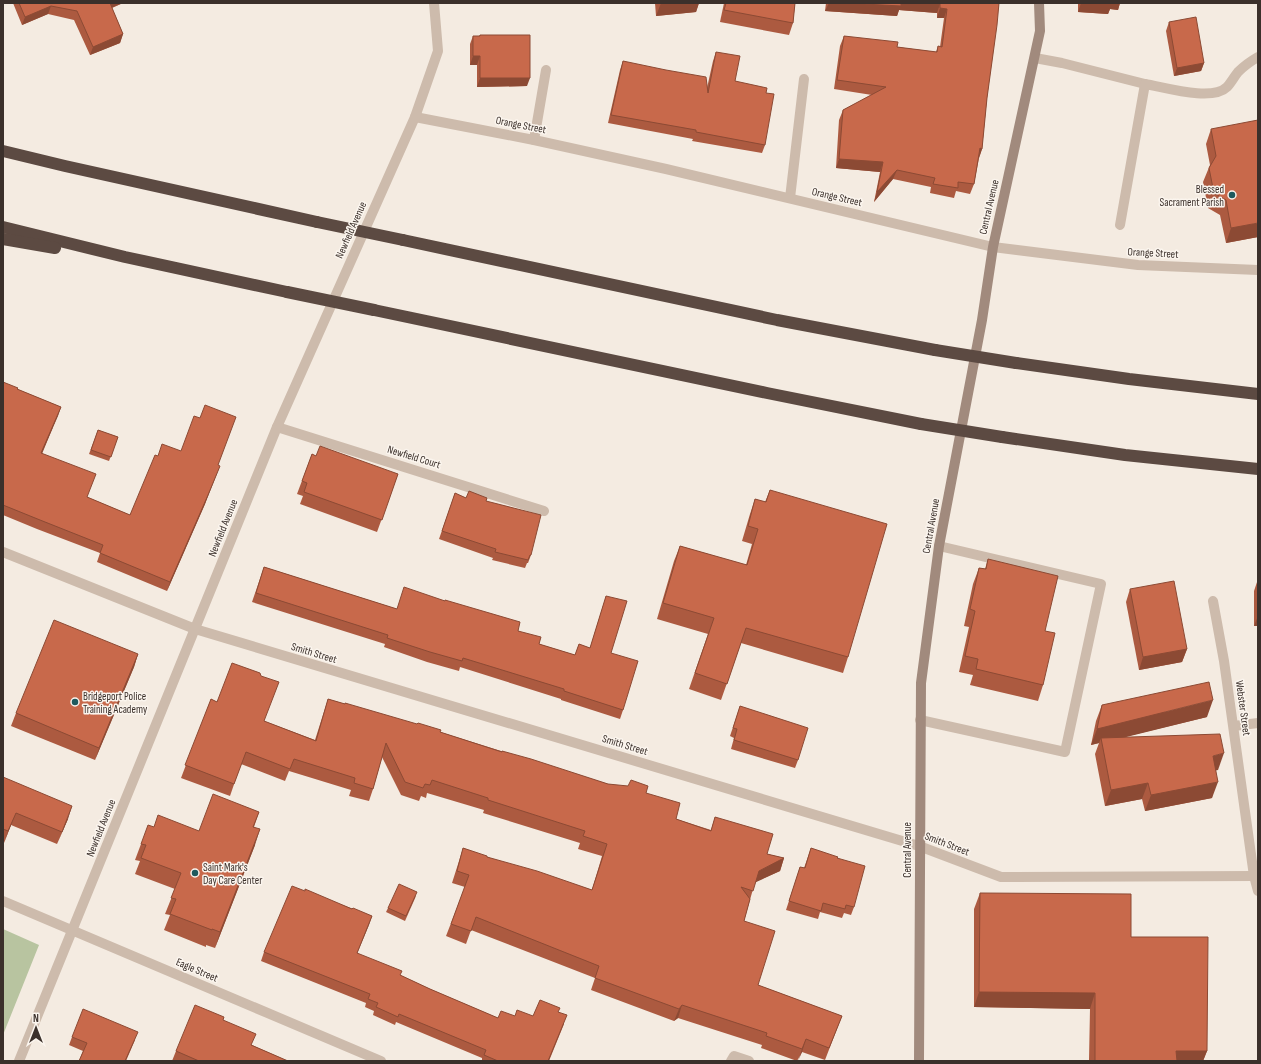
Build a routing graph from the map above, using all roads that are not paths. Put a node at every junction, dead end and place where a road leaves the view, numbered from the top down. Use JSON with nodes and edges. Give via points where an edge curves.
{"nodes":[{"id":1,"x":434,"y":3,"type":"edge"},
{"id":2,"x":1039,"y":3,"type":"edge"},
{"id":3,"x":1258,"y":57,"type":"edge"},
{"id":4,"x":1035,"y":58,"type":"junction"},
{"id":5,"x":546,"y":70,"type":"dead end"},
{"id":6,"x":804,"y":79,"type":"dead end"},
{"id":7,"x":1145,"y":84,"type":"junction"},
{"id":8,"x":415,"y":117,"type":"junction"},
{"id":9,"x":534,"y":140,"type":"junction"},
{"id":10,"x":3,"y":143,"type":"edge"},
{"id":11,"x":3,"y":151,"type":"edge"},
{"id":12,"x":65,"y":166,"type":"junction"},
{"id":13,"x":790,"y":198,"type":"junction"},
{"id":14,"x":1120,"y":226,"type":"dead end"},
{"id":15,"x":3,"y":227,"type":"edge"},
{"id":16,"x":3,"y":239,"type":"edge"},
{"id":17,"x":993,"y":247,"type":"junction"},
{"id":18,"x":1258,"y":270,"type":"edge"},
{"id":19,"x":218,"y":277,"type":"junction"},
{"id":20,"x":1258,"y":394,"type":"edge"},
{"id":21,"x":277,"y":427,"type":"junction"},
{"id":22,"x":1258,"y":469,"type":"edge"},
{"id":23,"x":544,"y":510,"type":"dead end"},
{"id":24,"x":939,"y":546,"type":"junction"},
{"id":25,"x":3,"y":552,"type":"edge"},
{"id":26,"x":1213,"y":601,"type":"dead end"},
{"id":27,"x":194,"y":629,"type":"junction"},
{"id":28,"x":920,"y":720,"type":"junction"},
{"id":29,"x":1258,"y":723,"type":"edge"},
{"id":30,"x":1234,"y":726,"type":"junction"},
{"id":31,"x":919,"y":846,"type":"junction"},
{"id":32,"x":1254,"y":876,"type":"junction"},
{"id":33,"x":1258,"y":891,"type":"edge"},
{"id":34,"x":3,"y":901,"type":"edge"},
{"id":35,"x":73,"y":931,"type":"junction"},
{"id":36,"x":19,"y":1061,"type":"edge"},
{"id":37,"x":381,"y":1061,"type":"edge"},
{"id":38,"x":731,"y":1061,"type":"edge"},
{"id":39,"x":748,"y":1061,"type":"edge"},
{"id":40,"x":919,"y":1061,"type":"edge"}],
"edges":[{"from":1,"to":8,"type":"street","name":"Newfield Avenue","via":[[438,51]]},
{"from":2,"to":4,"type":"street","name":"Central Avenue","via":[[1040,31]]},
{"from":3,"to":7,"type":"street","via":[[1248,63],[1226,89],[1216,93],[1202,94]]},
{"from":4,"to":7,"type":"street"},
{"from":4,"to":17,"type":"street","name":"Central Avenue"},
{"from":5,"to":9,"type":"street"},
{"from":6,"to":13,"type":"street"},
{"from":7,"to":14,"type":"street"},
{"from":8,"to":9,"type":"street","name":"Orange Street"},
{"from":8,"to":21,"type":"street","name":"Newfield Avenue"},
{"from":9,"to":13,"type":"street","name":"Orange Street"},
{"from":10,"to":12,"type":"highway"},
{"from":11,"to":12,"type":"highway"},
{"from":12,"to":20,"type":"highway","bridge":true,"via":[[777,320],[1016,363]]},
{"from":13,"to":17,"type":"street","name":"Orange Street"},
{"from":15,"to":19,"type":"highway"},
{"from":16,"to":19,"type":"highway"},
{"from":17,"to":18,"type":"street","name":"Orange Street","via":[[1138,265]]},
{"from":17,"to":24,"type":"street","name":"Central Avenue","via":[[982,320]]},
{"from":19,"to":22,"type":"highway","bridge":true,"via":[[767,394],[921,424],[1125,455]]},
{"from":21,"to":23,"type":"street","name":"Newfield Court"},
{"from":21,"to":27,"type":"street","name":"Newfield Avenue"},
{"from":24,"to":28,"type":"street","name":"Central Avenue","via":[[921,683]]},
{"from":24,"to":28,"type":"street","via":[[1101,584],[1065,752]]},
{"from":25,"to":27,"type":"street","name":"Smith Street"},
{"from":26,"to":30,"type":"street","name":"Webster Street"},
{"from":27,"to":31,"type":"street","name":"Smith Street"},
{"from":27,"to":35,"type":"street","name":"Newfield Avenue"},
{"from":28,"to":31,"type":"street","name":"Central Avenue"},
{"from":29,"to":30,"type":"street"},
{"from":30,"to":32,"type":"street","name":"Webster Street"},
{"from":31,"to":32,"type":"street","name":"Smith Street","via":[[1001,878]]},
{"from":31,"to":40,"type":"street","name":"Central Avenue"},
{"from":32,"to":33,"type":"street","name":"Webster Street"},
{"from":34,"to":35,"type":"street","name":"Eagle Street"},
{"from":35,"to":36,"type":"street","name":"Newfield Avenue"},
{"from":35,"to":37,"type":"street","name":"Eagle Street"},
{"from":38,"to":39,"type":"street","via":[[734,1056]]}]}
